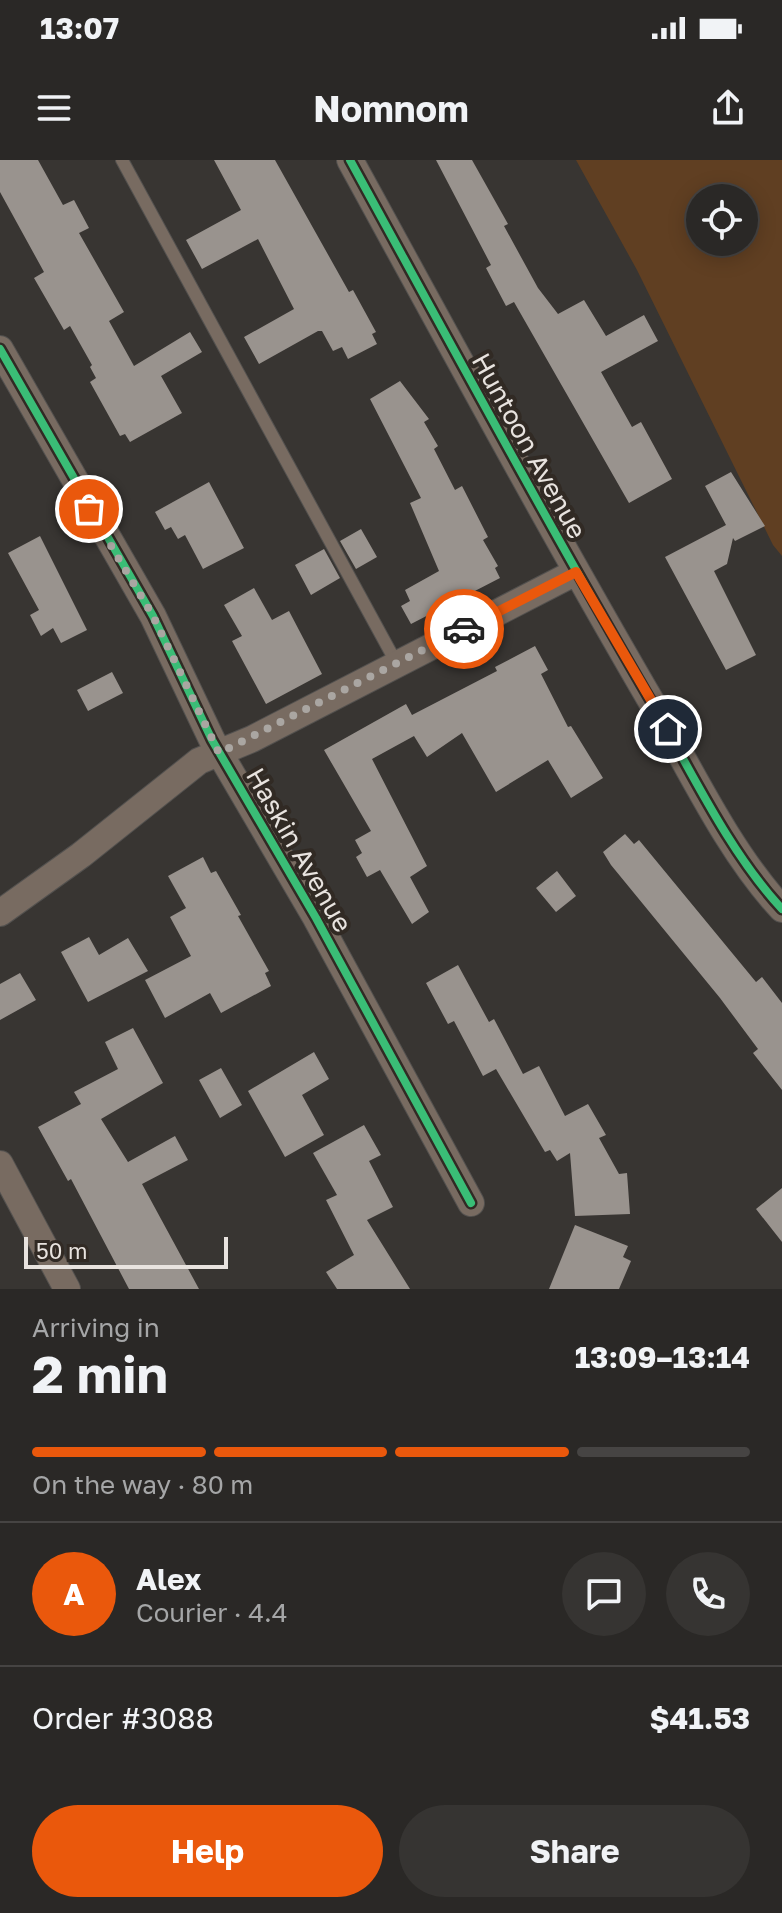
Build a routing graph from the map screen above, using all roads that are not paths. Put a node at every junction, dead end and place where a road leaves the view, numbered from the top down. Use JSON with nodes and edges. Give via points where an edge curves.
{"nodes":[{"id":1,"x":122,"y":160,"type":"edge"},
{"id":2,"x":350,"y":160,"type":"edge"},
{"id":3,"x":0,"y":349,"type":"edge"},
{"id":4,"x":576,"y":572,"type":"junction"},
{"id":5,"x":397,"y":664,"type":"junction"},
{"id":6,"x":219,"y":753,"type":"junction"},
{"id":7,"x":782,"y":909,"type":"edge"},
{"id":8,"x":0,"y":913,"type":"edge"},
{"id":9,"x":0,"y":1164,"type":"edge"},
{"id":10,"x":471,"y":1203,"type":"dead end"},
{"id":11,"x":67,"y":1289,"type":"edge"}],
"edges":[{"from":1,"to":5,"type":"lane"},
{"from":2,"to":4,"type":"street","name":"Huntoon Avenue"},
{"from":3,"to":6,"type":"street","name":"Haskin Avenue","via":[[153,616]]},
{"from":4,"to":5,"type":"street"},
{"from":4,"to":7,"type":"street","name":"Huntoon Avenue","via":[[751,869]]},
{"from":5,"to":6,"type":"street"},
{"from":6,"to":8,"type":"street","via":[[199,761]]},
{"from":6,"to":10,"type":"street","name":"Haskin Avenue","via":[[316,918]]},
{"from":9,"to":11,"type":"street"}]}
